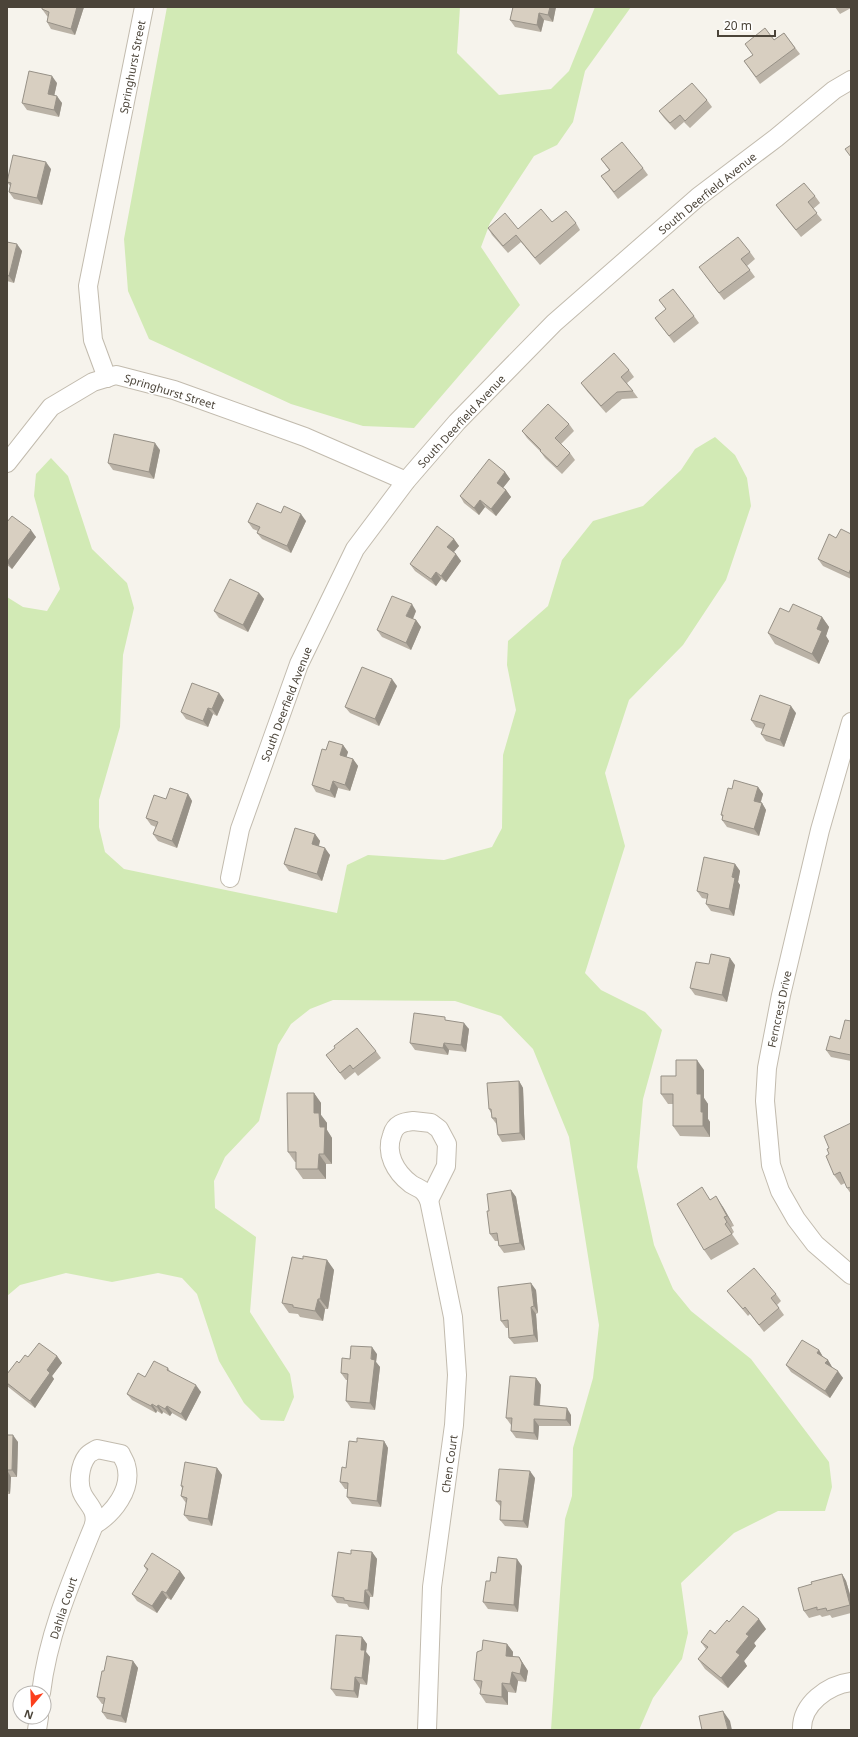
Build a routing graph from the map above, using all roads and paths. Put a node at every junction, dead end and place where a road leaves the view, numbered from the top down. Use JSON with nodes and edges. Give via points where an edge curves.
{"nodes":[{"id":1,"x":144,"y":7,"type":"edge"},
{"id":2,"x":851,"y":80,"type":"edge"},
{"id":3,"x":107,"y":378,"type":"junction"},
{"id":4,"x":7,"y":463,"type":"edge"},
{"id":5,"x":406,"y":481,"type":"junction"},
{"id":6,"x":851,"y":722,"type":"edge"},
{"id":7,"x":230,"y":878,"type":"dead end"},
{"id":8,"x":429,"y":1200,"type":"dead end"},
{"id":9,"x":851,"y":1275,"type":"edge"},
{"id":10,"x":94,"y":1525,"type":"dead end"},
{"id":11,"x":851,"y":1682,"type":"edge"},
{"id":12,"x":42,"y":1685,"type":"edge"},
{"id":13,"x":427,"y":1730,"type":"edge"},
{"id":14,"x":802,"y":1730,"type":"edge"}],
"edges":[{"from":1,"to":3,"type":"street","name":"Springhurst Street","via":[[88,286],[93,340]]},
{"from":2,"to":5,"type":"street","name":"South Deerfield Avenue","via":[[834,90],[698,197],[554,323],[457,422]]},
{"from":3,"to":4,"type":"street","via":[[93,382],[52,407]]},
{"from":3,"to":5,"type":"street","name":"Springhurst Street","via":[[116,375],[174,390],[305,438]]},
{"from":5,"to":7,"type":"street","name":"South Deerfield Avenue","via":[[355,549],[299,664],[240,829]]},
{"from":6,"to":9,"type":"street","name":"Ferncrest Drive","via":[[820,830],[781,995],[767,1068],[765,1101],[771,1166],[780,1191],[796,1219],[816,1244]]},
{"from":8,"to":13,"type":"street","name":"Chen Court","via":[[453,1317],[457,1375],[454,1425],[432,1587]]},
{"from":10,"to":12,"type":"street","name":"Dahlia Court","via":[[65,1596],[44,1667]]},
{"from":11,"to":14,"type":"street","via":[[837,1684],[821,1693],[809,1708]]}]}
